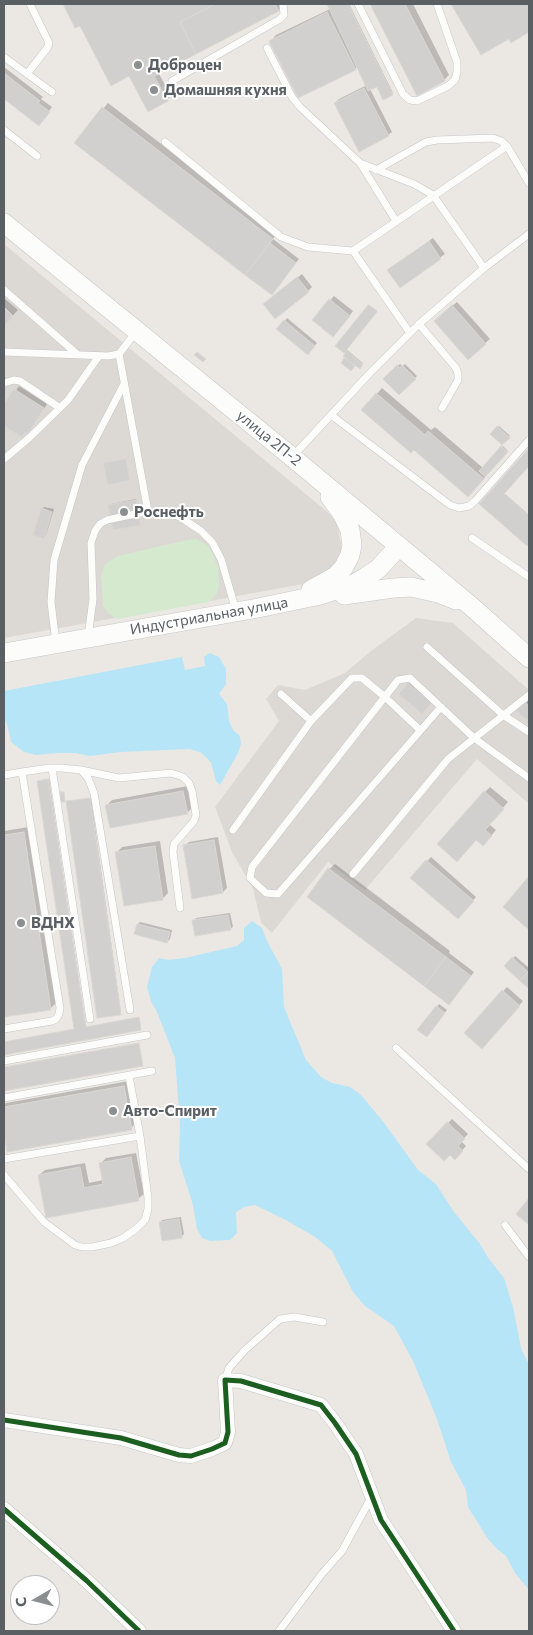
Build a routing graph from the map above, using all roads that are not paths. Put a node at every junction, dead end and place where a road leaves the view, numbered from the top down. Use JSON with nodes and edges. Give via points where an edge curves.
{"nodes":[{"id":1,"x":30,"y":4,"type":"edge"},
{"id":2,"x":283,"y":4,"type":"edge"},
{"id":3,"x":358,"y":4,"type":"edge"},
{"id":4,"x":437,"y":4,"type":"edge"},
{"id":5,"x":267,"y":48,"type":"dead end"},
{"id":6,"x":4,"y":57,"type":"edge"},
{"id":7,"x":27,"y":74,"type":"junction"},
{"id":8,"x":172,"y":81,"type":"dead end"},
{"id":9,"x":52,"y":92,"type":"dead end"},
{"id":10,"x":4,"y":130,"type":"edge"},
{"id":11,"x":165,"y":142,"type":"dead end"},
{"id":12,"x":507,"y":146,"type":"junction"},
{"id":13,"x":38,"y":156,"type":"dead end"},
{"id":14,"x":360,"y":163,"type":"junction"},
{"id":15,"x":376,"y":170,"type":"junction"},
{"id":16,"x":529,"y":183,"type":"edge"},
{"id":17,"x":433,"y":195,"type":"junction"},
{"id":18,"x":396,"y":221,"type":"junction"},
{"id":19,"x":4,"y":223,"type":"edge"},
{"id":20,"x":529,"y":234,"type":"edge"},
{"id":21,"x":353,"y":251,"type":"junction"},
{"id":22,"x":484,"y":268,"type":"junction"},
{"id":23,"x":4,"y":290,"type":"edge"},
{"id":24,"x":419,"y":324,"type":"junction"},
{"id":25,"x":137,"y":332,"type":"junction"},
{"id":26,"x":410,"y":333,"type":"junction"},
{"id":27,"x":4,"y":352,"type":"edge"},
{"id":28,"x":120,"y":354,"type":"junction"},
{"id":29,"x":78,"y":355,"type":"junction"},
{"id":30,"x":99,"y":356,"type":"junction"},
{"id":31,"x":4,"y":383,"type":"edge"},
{"id":32,"x":124,"y":384,"type":"junction"},
{"id":33,"x":60,"y":408,"type":"junction"},
{"id":34,"x":442,"y":408,"type":"dead end"},
{"id":35,"x":331,"y":415,"type":"junction"},
{"id":36,"x":529,"y":440,"type":"edge"},
{"id":37,"x":292,"y":457,"type":"junction"},
{"id":38,"x":4,"y":459,"type":"edge"},
{"id":39,"x":317,"y":478,"type":"junction"},
{"id":40,"x":148,"y":512,"type":"junction"},
{"id":41,"x":472,"y":538,"type":"dead end"},
{"id":42,"x":399,"y":546,"type":"junction"},
{"id":43,"x":529,"y":577,"type":"edge"},
{"id":44,"x":472,"y":607,"type":"junction"},
{"id":45,"x":258,"y":608,"type":"junction"},
{"id":46,"x":236,"y":611,"type":"junction"},
{"id":47,"x":88,"y":638,"type":"junction"},
{"id":48,"x":56,"y":644,"type":"junction"},
{"id":49,"x":426,"y":647,"type":"dead end"},
{"id":50,"x":4,"y":653,"type":"edge"},
{"id":51,"x":529,"y":658,"type":"edge"},
{"id":52,"x":281,"y":694,"type":"dead end"},
{"id":53,"x":529,"y":695,"type":"edge"},
{"id":54,"x":385,"y":697,"type":"junction"},
{"id":55,"x":441,"y":707,"type":"junction"},
{"id":56,"x":503,"y":715,"type":"junction"},
{"id":57,"x":312,"y":721,"type":"junction"},
{"id":58,"x":420,"y":730,"type":"junction"},
{"id":59,"x":529,"y":732,"type":"edge"},
{"id":60,"x":474,"y":738,"type":"junction"},
{"id":61,"x":52,"y":768,"type":"junction"},
{"id":62,"x":81,"y":770,"type":"junction"},
{"id":63,"x":22,"y":772,"type":"junction"},
{"id":64,"x":4,"y":775,"type":"edge"},
{"id":65,"x":529,"y":778,"type":"edge"},
{"id":66,"x":233,"y":830,"type":"dead end"},
{"id":67,"x":353,"y":874,"type":"dead end"},
{"id":68,"x":180,"y":908,"type":"dead end"},
{"id":69,"x":130,"y":1010,"type":"dead end"},
{"id":70,"x":90,"y":1020,"type":"dead end"},
{"id":71,"x":4,"y":1029,"type":"edge"},
{"id":72,"x":147,"y":1035,"type":"dead end"},
{"id":73,"x":396,"y":1048,"type":"dead end"},
{"id":74,"x":4,"y":1060,"type":"edge"},
{"id":75,"x":152,"y":1071,"type":"dead end"},
{"id":76,"x":129,"y":1076,"type":"junction"},
{"id":77,"x":4,"y":1098,"type":"edge"},
{"id":78,"x":140,"y":1136,"type":"junction"},
{"id":79,"x":4,"y":1159,"type":"edge"},
{"id":80,"x":529,"y":1169,"type":"edge"},
{"id":81,"x":4,"y":1175,"type":"edge"},
{"id":82,"x":505,"y":1226,"type":"dead end"},
{"id":83,"x":529,"y":1257,"type":"edge"},
{"id":84,"x":323,"y":1322,"type":"dead end"},
{"id":85,"x":225,"y":1380,"type":"junction"},
{"id":86,"x":4,"y":1420,"type":"edge"},
{"id":87,"x":372,"y":1496,"type":"junction"},
{"id":88,"x":4,"y":1509,"type":"edge"},
{"id":89,"x":139,"y":1631,"type":"edge"},
{"id":90,"x":279,"y":1631,"type":"edge"},
{"id":91,"x":454,"y":1631,"type":"edge"}],
"edges":[{"from":1,"to":7,"type":"lane","via":[[48,48]]},
{"from":2,"to":8,"type":"lane","via":[[284,15],[280,18]]},
{"from":3,"to":4,"type":"lane","via":[[403,94],[417,102],[448,86],[455,80],[457,72],[457,62]]},
{"from":5,"to":14,"type":"lane","via":[[292,98]]},
{"from":6,"to":7,"type":"lane"},
{"from":7,"to":9,"type":"lane"},
{"from":10,"to":13,"type":"lane"},
{"from":11,"to":21,"type":"lane","via":[[282,237],[308,247]]},
{"from":12,"to":15,"type":"lane","via":[[493,138],[426,142]]},
{"from":12,"to":16,"type":"lane"},
{"from":12,"to":17,"type":"lane"},
{"from":14,"to":15,"type":"lane"},
{"from":14,"to":18,"type":"lane"},
{"from":15,"to":17,"type":"lane"},
{"from":17,"to":18,"type":"lane"},
{"from":17,"to":22,"type":"lane"},
{"from":18,"to":21,"type":"lane"},
{"from":19,"to":25,"type":"main road","name":"улица 2П-2"},
{"from":20,"to":22,"type":"lane"},
{"from":21,"to":26,"type":"lane"},
{"from":22,"to":24,"type":"lane"},
{"from":23,"to":29,"type":"lane"},
{"from":24,"to":26,"type":"lane"},
{"from":24,"to":34,"type":"lane","via":[[458,374],[458,380]]},
{"from":25,"to":28,"type":"lane"},
{"from":25,"to":37,"type":"main road","name":"улица 2П-2"},
{"from":26,"to":35,"type":"lane"},
{"from":27,"to":29,"type":"lane"},
{"from":28,"to":30,"type":"lane"},
{"from":28,"to":32,"type":"lane"},
{"from":29,"to":30,"type":"lane"},
{"from":30,"to":33,"type":"lane"},
{"from":31,"to":33,"type":"lane","via":[[20,381]]},
{"from":32,"to":40,"type":"lane"},
{"from":32,"to":48,"type":"lane","via":[[82,465],[54,560],[51,602]]},
{"from":33,"to":38,"type":"lane"},
{"from":35,"to":36,"type":"lane","via":[[450,505],[459,508],[469,506]]},
{"from":35,"to":37,"type":"lane"},
{"from":37,"to":39,"type":"main road","name":"улица 2П-2"},
{"from":39,"to":42,"type":"main road","name":"улица 2П-2"},
{"from":39,"to":45,"type":"main road","via":[[350,530],[350,555],[336,576],[324,584]]},
{"from":40,"to":46,"type":"lane","via":[[180,517],[212,542],[221,559]]},
{"from":40,"to":47,"type":"lane","via":[[107,520],[95,531],[91,543],[93,599]]},
{"from":41,"to":43,"type":"lane"},
{"from":42,"to":44,"type":"main road","name":"улица 2П-2"},
{"from":42,"to":45,"type":"main road","name":"Индустриальная улица","via":[[378,569],[354,584]]},
{"from":44,"to":45,"type":"main road","via":[[438,593],[411,587]]},
{"from":44,"to":51,"type":"main road","name":"улица 2П-2"},
{"from":45,"to":46,"type":"main road","name":"Индустриальная улица"},
{"from":46,"to":47,"type":"main road","name":"Индустриальная улица"},
{"from":47,"to":48,"type":"main road","name":"Индустриальная улица"},
{"from":48,"to":50,"type":"main road","name":"Индустриальная улица"},
{"from":49,"to":56,"type":"lane"},
{"from":52,"to":57,"type":"lane"},
{"from":53,"to":56,"type":"lane"},
{"from":54,"to":55,"type":"lane","via":[[398,680],[410,678]]},
{"from":54,"to":57,"type":"lane","via":[[362,678],[352,678]]},
{"from":54,"to":58,"type":"lane"},
{"from":54,"to":58,"type":"lane","via":[[252,867],[250,878],[266,893],[278,894]]},
{"from":55,"to":58,"type":"lane"},
{"from":55,"to":60,"type":"lane"},
{"from":56,"to":59,"type":"lane"},
{"from":56,"to":60,"type":"lane"},
{"from":57,"to":66,"type":"lane"},
{"from":60,"to":65,"type":"lane"},
{"from":60,"to":67,"type":"lane","via":[[448,759]]},
{"from":61,"to":62,"type":"lane"},
{"from":61,"to":63,"type":"lane"},
{"from":61,"to":70,"type":"lane"},
{"from":62,"to":68,"type":"lane","via":[[119,778],[171,773],[178,774],[189,783],[196,814],[194,821],[174,844],[173,852]]},
{"from":62,"to":69,"type":"lane","via":[[94,793]]},
{"from":63,"to":64,"type":"lane"},
{"from":63,"to":71,"type":"lane","via":[[60,1008],[52,1021]]},
{"from":72,"to":74,"type":"lane"},
{"from":73,"to":80,"type":"lane"},
{"from":75,"to":76,"type":"lane"},
{"from":76,"to":77,"type":"lane"},
{"from":76,"to":78,"type":"lane"},
{"from":78,"to":79,"type":"lane"},
{"from":78,"to":81,"type":"lane","via":[[148,1209],[145,1220],[136,1229],[111,1243],[82,1247],[66,1239],[33,1210]]},
{"from":82,"to":83,"type":"lane"},
{"from":84,"to":85,"type":"lane","via":[[295,1317],[280,1319],[245,1350],[229,1368]]},
{"from":85,"to":86,"type":"street","via":[[228,1432],[225,1443],[191,1456],[120,1438]]},
{"from":85,"to":87,"type":"street","via":[[241,1381],[320,1405],[356,1454]]},
{"from":87,"to":90,"type":"lane","via":[[342,1551]]},
{"from":87,"to":91,"type":"street","via":[[381,1520]]},
{"from":88,"to":89,"type":"street"}]}
